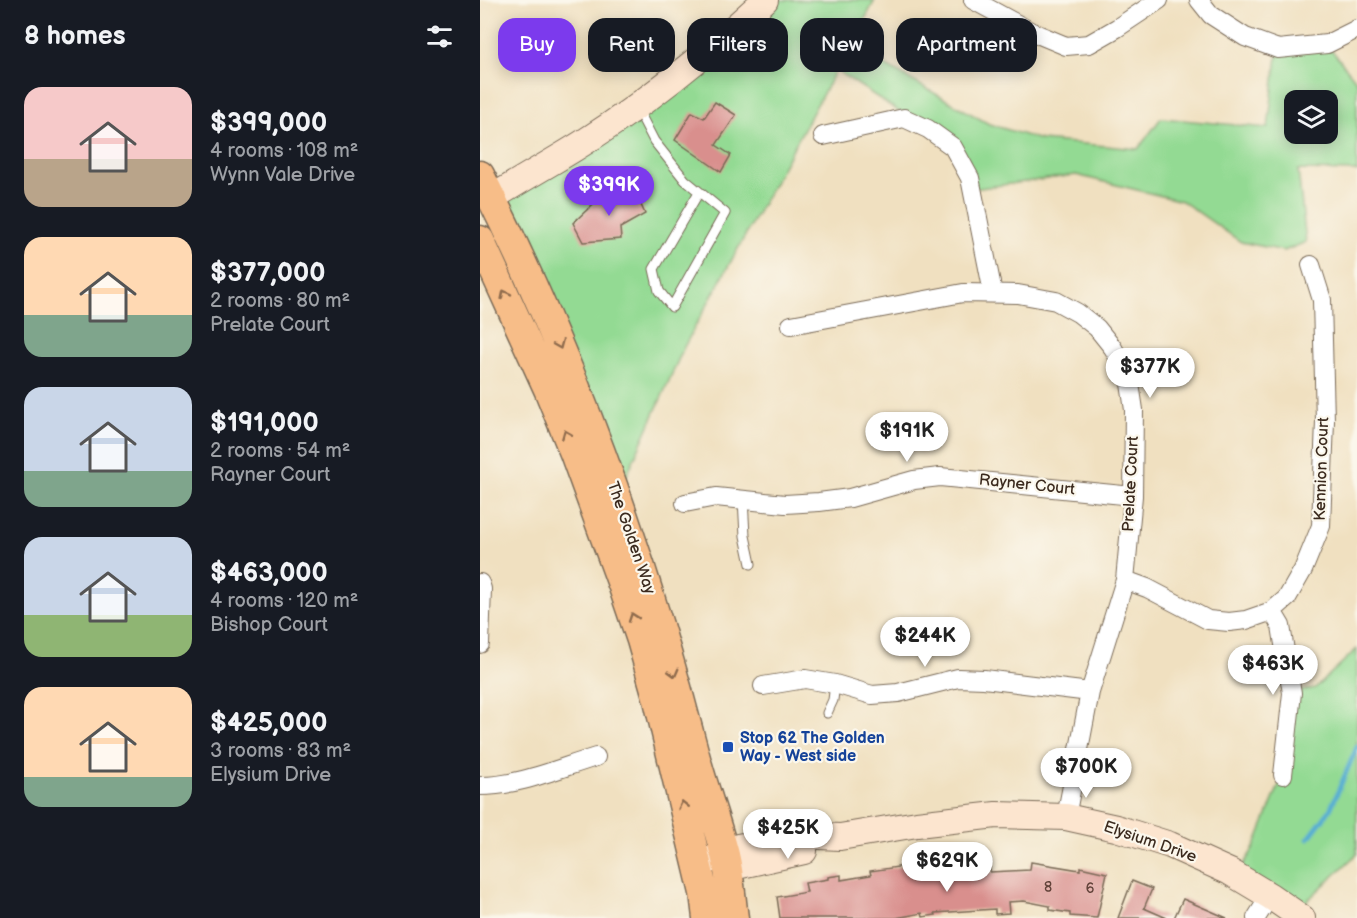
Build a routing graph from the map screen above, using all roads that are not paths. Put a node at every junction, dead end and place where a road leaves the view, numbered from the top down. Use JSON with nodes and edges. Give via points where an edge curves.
{"nodes":[{"id":1,"x":974,"y":0,"type":"edge"},
{"id":2,"x":1159,"y":0,"type":"edge"},
{"id":3,"x":1199,"y":0,"type":"edge"},
{"id":4,"x":759,"y":2,"type":"edge"},
{"id":5,"x":1357,"y":29,"type":"edge"},
{"id":6,"x":636,"y":106,"type":"junction"},
{"id":7,"x":823,"y":136,"type":"dead end"},
{"id":8,"x":484,"y":190,"type":"edge"},
{"id":9,"x":699,"y":192,"type":"junction"},
{"id":10,"x":480,"y":240,"type":"edge"},
{"id":11,"x":1311,"y":265,"type":"dead end"},
{"id":12,"x":993,"y":293,"type":"junction"},
{"id":13,"x":791,"y":325,"type":"dead end"},
{"id":14,"x":1133,"y":496,"type":"junction"},
{"id":15,"x":743,"y":498,"type":"junction"},
{"id":16,"x":685,"y":503,"type":"dead end"},
{"id":17,"x":751,"y":564,"type":"dead end"},
{"id":18,"x":1125,"y":580,"type":"junction"},
{"id":19,"x":480,"y":584,"type":"edge"},
{"id":20,"x":1272,"y":611,"type":"junction"},
{"id":21,"x":480,"y":644,"type":"edge"},
{"id":22,"x":835,"y":684,"type":"junction"},
{"id":23,"x":763,"y":686,"type":"dead end"},
{"id":24,"x":1090,"y":692,"type":"junction"},
{"id":25,"x":827,"y":713,"type":"dead end"},
{"id":26,"x":596,"y":757,"type":"dead end"},
{"id":27,"x":1283,"y":775,"type":"dead end"},
{"id":28,"x":480,"y":786,"type":"edge"},
{"id":29,"x":1066,"y":817,"type":"junction"},
{"id":30,"x":726,"y":857,"type":"junction"},
{"id":31,"x":696,"y":862,"type":"junction"},
{"id":32,"x":1270,"y":896,"type":"junction"},
{"id":33,"x":707,"y":918,"type":"edge"},
{"id":34,"x":734,"y":918,"type":"edge"},
{"id":35,"x":1256,"y":918,"type":"edge"},
{"id":36,"x":1302,"y":918,"type":"edge"}],
"edges":[{"from":1,"to":2,"type":"street","via":[[1066,46],[1089,44]]},
{"from":3,"to":5,"type":"street","via":[[1210,15],[1245,37],[1278,49],[1328,44]]},
{"from":4,"to":6,"type":"street","via":[[690,67]]},
{"from":6,"to":8,"type":"street","via":[[585,142]]},
{"from":6,"to":9,"type":"lane","via":[[654,141]]},
{"from":7,"to":12,"type":"street","via":[[904,118],[953,147],[970,178]]},
{"from":8,"to":10,"type":"main road"},
{"from":8,"to":30,"type":"main road","name":"The Golden Way","one_way":true,"via":[[560,349],[630,534],[668,650]]},
{"from":9,"to":9,"type":"lane","via":[[726,213],[672,307],[659,291],[654,269]]},
{"from":31,"to":10,"type":"main road","name":"The Golden Way","one_way":true,"via":[[658,700],[623,587],[548,389]]},
{"from":11,"to":20,"type":"street","name":"Kennion Court","via":[[1322,300],[1321,526],[1287,598]]},
{"from":12,"to":13,"type":"street","name":"Prelate Court","via":[[963,293]]},
{"from":12,"to":14,"type":"street","name":"Prelate Court","via":[[1056,301],[1097,328],[1113,348],[1129,377],[1134,410]]},
{"from":14,"to":15,"type":"street","name":"Rayner Court","via":[[940,477],[819,502],[785,504]]},
{"from":14,"to":18,"type":"street","name":"Prelate Court"},
{"from":15,"to":16,"type":"street","name":"Rayner Court","via":[[716,497]]},
{"from":15,"to":17,"type":"lane"},
{"from":18,"to":20,"type":"street","name":"Kennion Court","via":[[1208,620],[1246,620]]},
{"from":18,"to":24,"type":"street","name":"Prelate Court"},
{"from":19,"to":21,"type":"street"},
{"from":20,"to":27,"type":"street","via":[[1281,626],[1292,693]]},
{"from":22,"to":23,"type":"street","via":[[805,679]]},
{"from":22,"to":24,"type":"street","via":[[872,695],[898,693],[958,678]]},
{"from":22,"to":25,"type":"lane"},
{"from":24,"to":29,"type":"street","name":"Prelate Court"},
{"from":26,"to":28,"type":"street","via":[[531,777]]},
{"from":29,"to":30,"type":"street","name":"Elysium Drive","via":[[996,815],[917,824],[840,837],[801,852],[741,865]]},
{"from":29,"to":32,"type":"street","name":"Elysium Drive","via":[[1170,845],[1230,872]]},
{"from":30,"to":31,"type":"street","name":"Elysium Drive"},
{"from":30,"to":34,"type":"main road","name":"The Golden Way"},
{"from":31,"to":33,"type":"main road","name":"The Golden Way"},
{"from":32,"to":35,"type":"street"},
{"from":32,"to":36,"type":"street","name":"Elysium Drive"}]}
